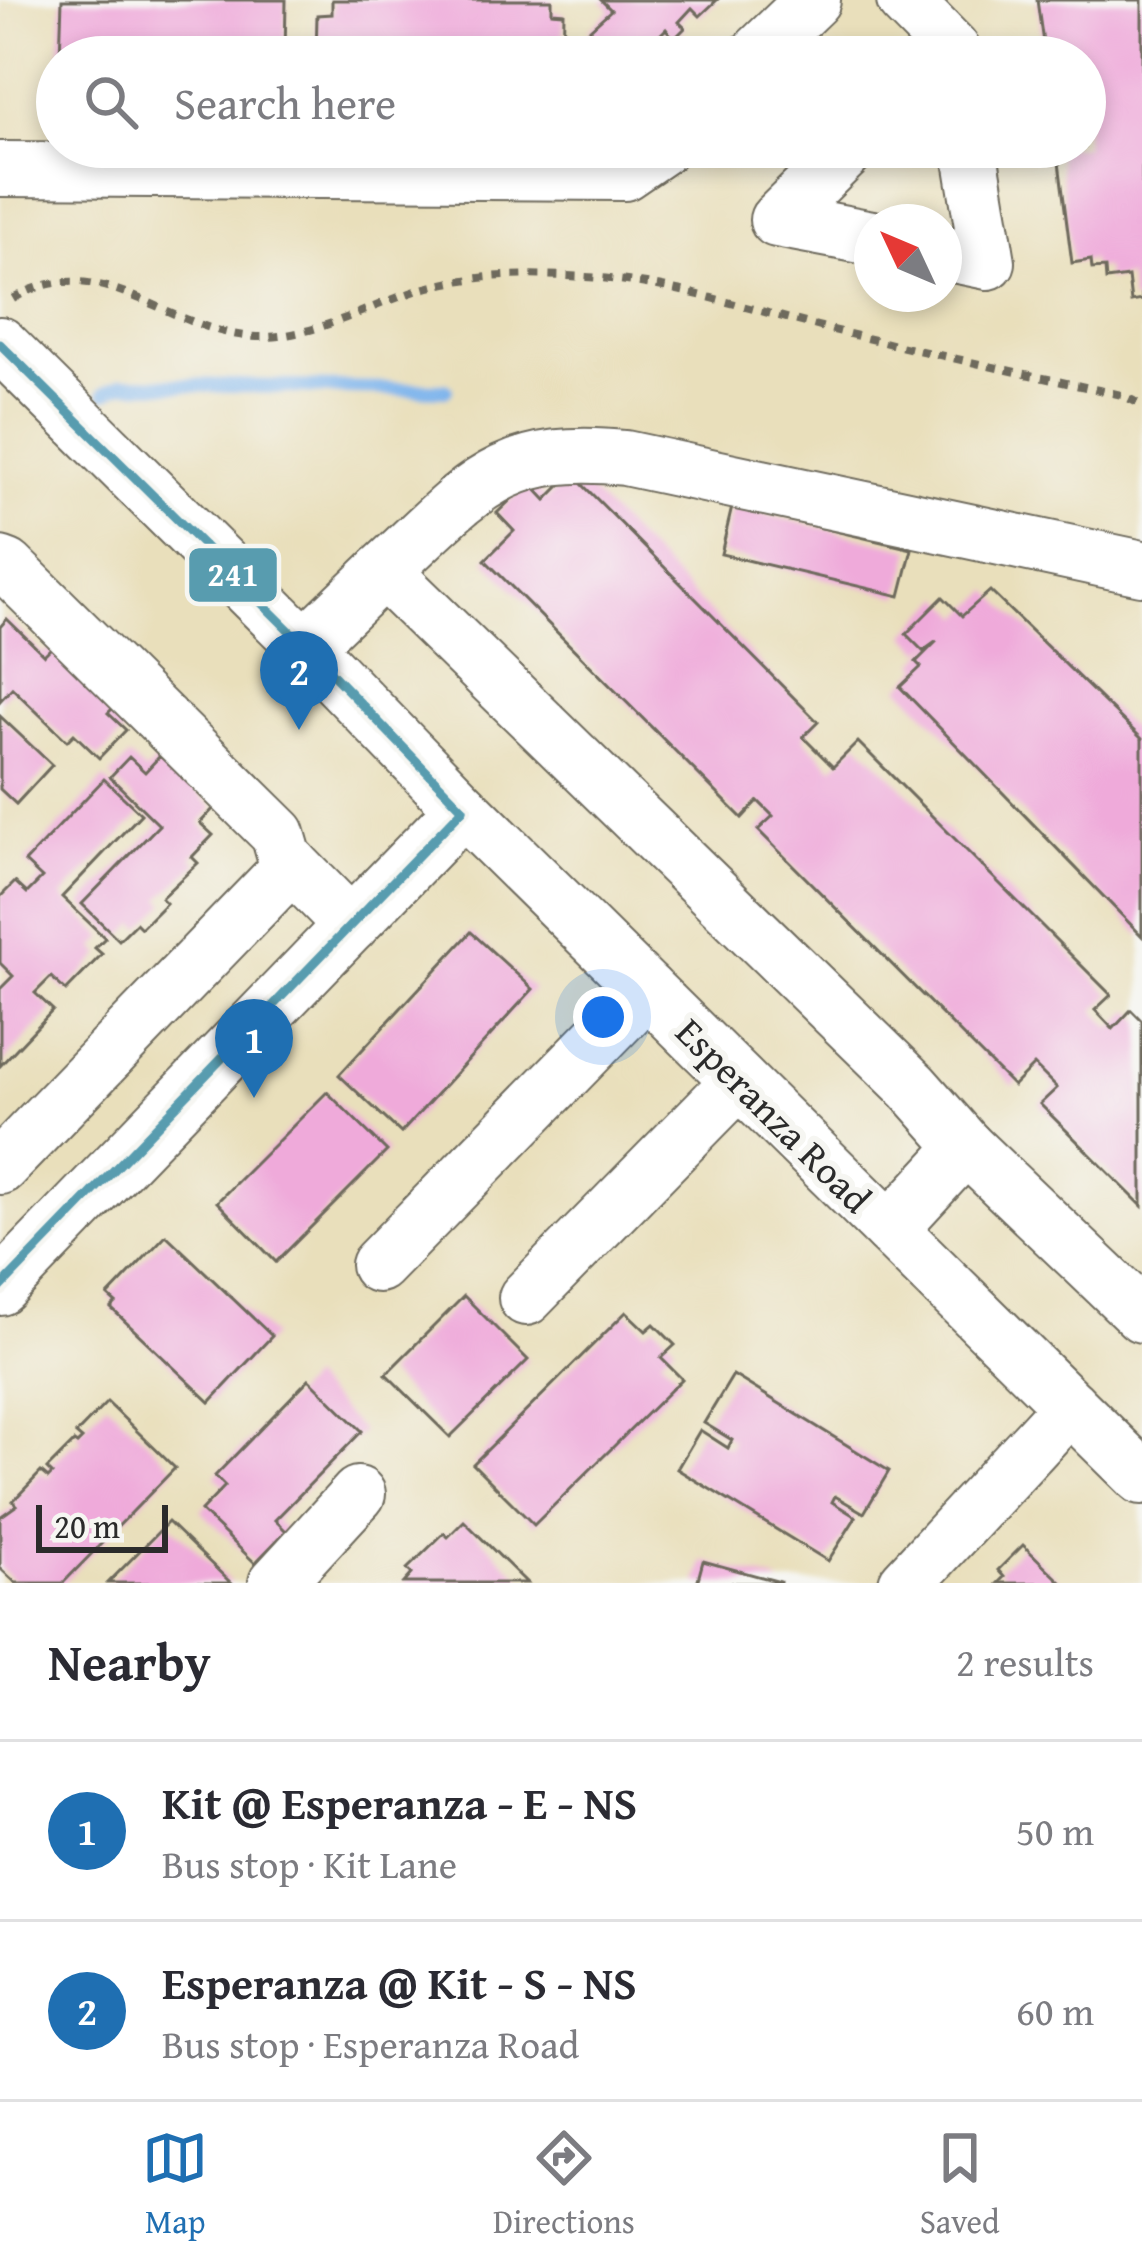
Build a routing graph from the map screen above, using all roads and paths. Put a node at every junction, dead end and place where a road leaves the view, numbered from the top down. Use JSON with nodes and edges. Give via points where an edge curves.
{"nodes":[{"id":1,"x":813,"y":0,"type":"edge"},
{"id":2,"x":904,"y":0,"type":"edge"},
{"id":3,"x":776,"y":36,"type":"edge"},
{"id":4,"x":935,"y":36,"type":"edge"},
{"id":5,"x":633,"y":168,"type":"edge"},
{"id":6,"x":830,"y":168,"type":"edge"},
{"id":7,"x":972,"y":168,"type":"edge"},
{"id":8,"x":0,"y":169,"type":"edge"},
{"id":9,"x":854,"y":235,"type":"edge"},
{"id":10,"x":962,"y":257,"type":"edge"},
{"id":11,"x":0,"y":297,"type":"edge"},
{"id":12,"x":0,"y":344,"type":"edge"},
{"id":13,"x":1142,"y":405,"type":"edge"},
{"id":14,"x":0,"y":564,"type":"edge"},
{"id":15,"x":1142,"y":568,"type":"edge"},
{"id":16,"x":382,"y":571,"type":"junction"},
{"id":17,"x":305,"y":646,"type":"junction"},
{"id":18,"x":463,"y":809,"type":"junction"},
{"id":19,"x":292,"y":866,"type":"junction"},
{"id":20,"x":351,"y":925,"type":"junction"},
{"id":21,"x":647,"y":990,"type":"junction"},
{"id":22,"x":739,"y":1081,"type":"junction"},
{"id":23,"x":966,"y":1147,"type":"junction"},
{"id":24,"x":0,"y":1167,"type":"edge"},
{"id":25,"x":0,"y":1196,"type":"edge"},
{"id":26,"x":890,"y":1229,"type":"junction"},
{"id":27,"x":47,"y":1240,"type":"junction"},
{"id":28,"x":378,"y":1265,"type":"dead end"},
{"id":29,"x":0,"y":1288,"type":"edge"},
{"id":30,"x":526,"y":1298,"type":"dead end"},
{"id":31,"x":1142,"y":1315,"type":"edge"},
{"id":32,"x":1070,"y":1406,"type":"junction"},
{"id":33,"x":1142,"y":1478,"type":"edge"},
{"id":34,"x":358,"y":1494,"type":"dead end"},
{"id":35,"x":276,"y":1583,"type":"edge"},
{"id":36,"x":906,"y":1583,"type":"edge"}],
"edges":[{"from":1,"to":3,"type":"street"},
{"from":2,"to":4,"type":"street"},
{"from":5,"to":8,"type":"street"},
{"from":6,"to":9,"type":"street","via":[[777,220]]},
{"from":7,"to":10,"type":"street","via":[[988,262]]},
{"from":11,"to":13,"type":"path","via":[[6,303],[36,285],[81,280],[201,325],[278,337],[482,276],[644,281]]},
{"from":12,"to":17,"type":"street","name":"Esperanza Road"},
{"from":14,"to":19,"type":"street","via":[[278,834]]},
{"from":15,"to":16,"type":"street","via":[[582,453],[494,475]]},
{"from":16,"to":17,"type":"street"},
{"from":16,"to":23,"type":"street"},
{"from":17,"to":18,"type":"street","name":"Esperanza Road"},
{"from":18,"to":20,"type":"street"},
{"from":18,"to":21,"type":"street","name":"Esperanza Road"},
{"from":19,"to":20,"type":"street"},
{"from":19,"to":24,"type":"street"},
{"from":20,"to":27,"type":"street"},
{"from":21,"to":22,"type":"street","name":"Esperanza Road"},
{"from":21,"to":28,"type":"street"},
{"from":22,"to":26,"type":"street","name":"Esperanza Road"},
{"from":22,"to":30,"type":"street"},
{"from":23,"to":26,"type":"street"},
{"from":23,"to":31,"type":"street"},
{"from":25,"to":27,"type":"street"},
{"from":26,"to":32,"type":"street","name":"Esperanza Road"},
{"from":27,"to":29,"type":"street"},
{"from":32,"to":33,"type":"street","name":"Esperanza Road"},
{"from":32,"to":36,"type":"street"},
{"from":34,"to":35,"type":"street"}]}
